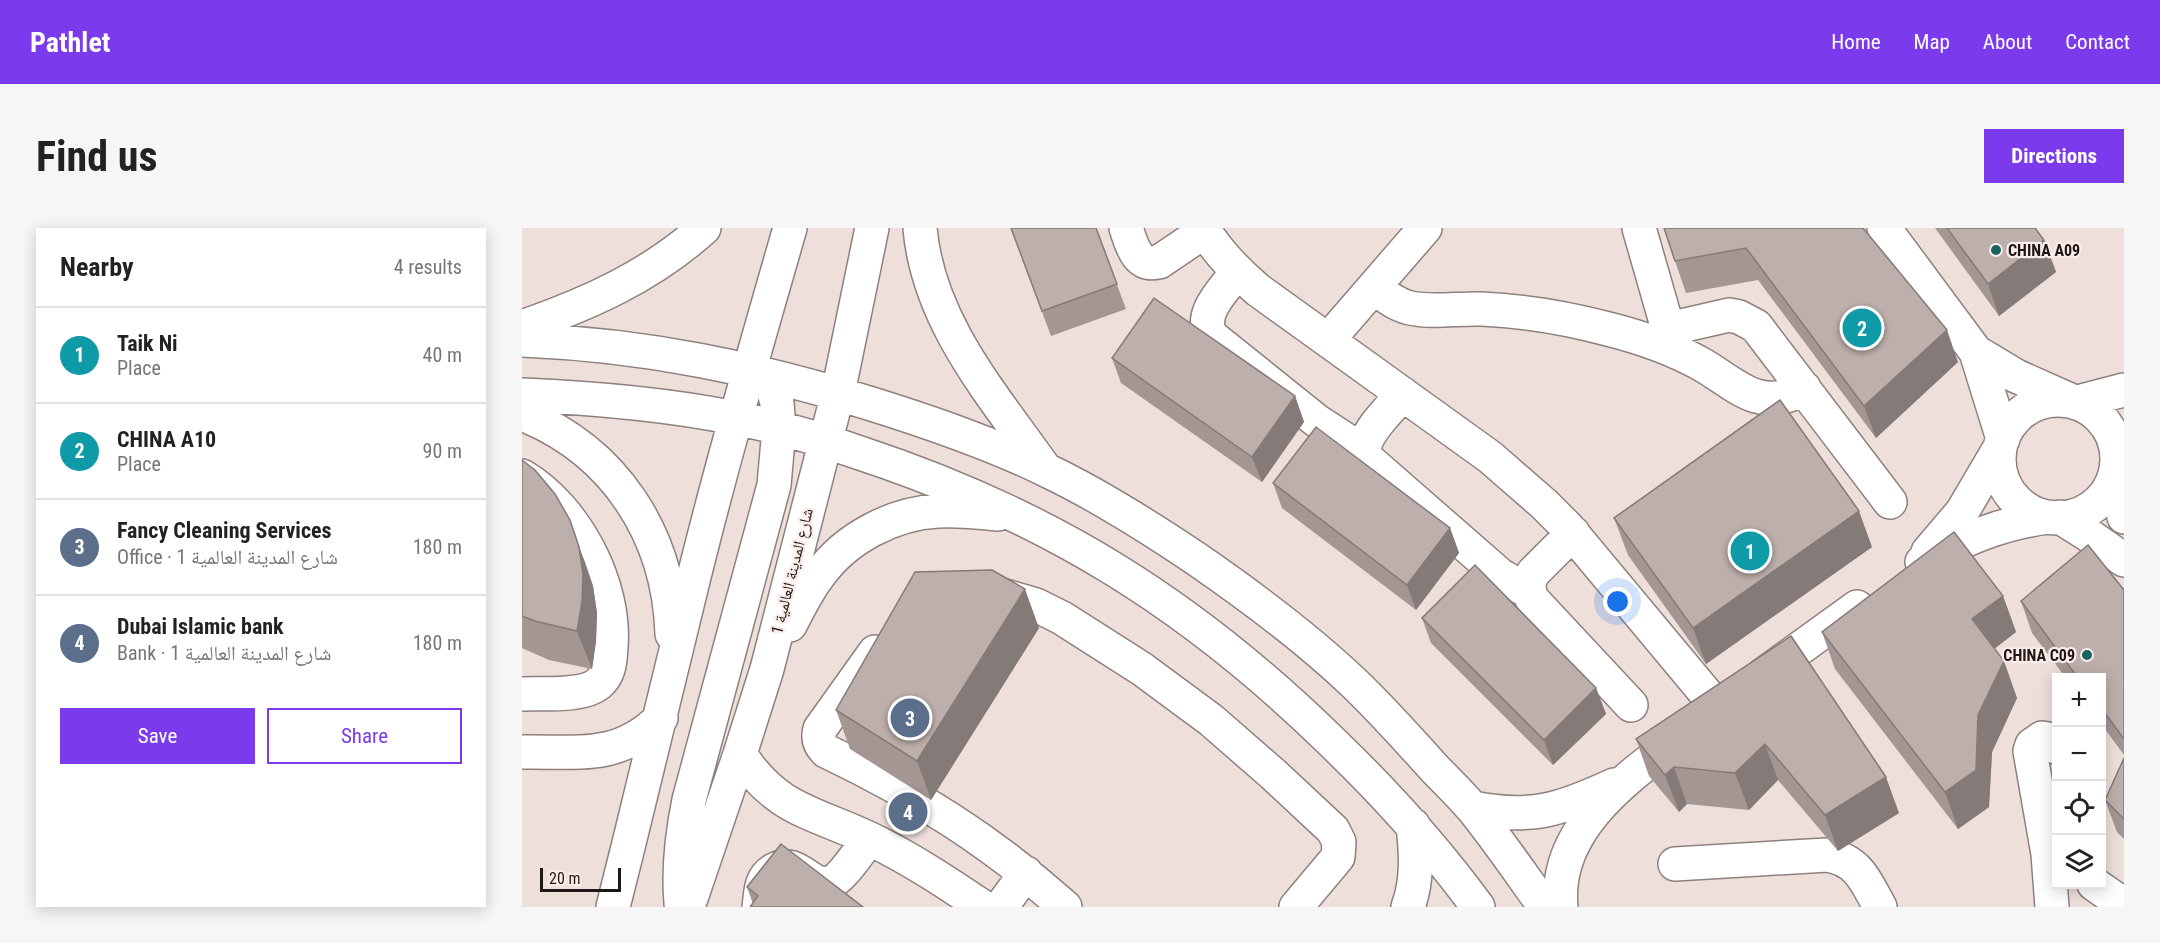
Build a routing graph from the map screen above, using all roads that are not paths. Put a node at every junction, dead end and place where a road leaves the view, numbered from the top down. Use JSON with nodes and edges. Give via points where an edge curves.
{"nodes":[{"id":1,"x":704,"y":228,"type":"edge"},
{"id":2,"x":790,"y":228,"type":"edge"},
{"id":3,"x":872,"y":228,"type":"edge"},
{"id":4,"x":920,"y":228,"type":"edge"},
{"id":5,"x":1126,"y":228,"type":"edge"},
{"id":6,"x":1425,"y":228,"type":"edge"},
{"id":7,"x":1639,"y":228,"type":"edge"},
{"id":8,"x":1884,"y":228,"type":"edge"},
{"id":9,"x":1204,"y":230,"type":"edge"},
{"id":10,"x":1237,"y":272,"type":"junction"},
{"id":11,"x":1375,"y":287,"type":"junction"},
{"id":12,"x":522,"y":327,"type":"edge"},
{"id":13,"x":522,"y":340,"type":"edge"},
{"id":14,"x":1328,"y":340,"type":"junction"},
{"id":15,"x":1671,"y":340,"type":"junction"},
{"id":16,"x":1976,"y":352,"type":"junction"},
{"id":17,"x":749,"y":369,"type":"junction"},
{"id":18,"x":1804,"y":388,"type":"junction"},
{"id":19,"x":2124,"y":390,"type":"edge"},
{"id":20,"x":838,"y":393,"type":"junction"},
{"id":21,"x":1403,"y":394,"type":"junction"},
{"id":22,"x":522,"y":395,"type":"edge"},
{"id":23,"x":2075,"y":401,"type":"junction"},
{"id":24,"x":522,"y":414,"type":"edge"},
{"id":25,"x":737,"y":418,"type":"junction"},
{"id":26,"x":779,"y":429,"type":"junction"},
{"id":27,"x":825,"y":441,"type":"junction"},
{"id":28,"x":2001,"y":444,"type":"junction"},
{"id":29,"x":1364,"y":451,"type":"junction"},
{"id":30,"x":2119,"y":458,"type":"edge"},
{"id":31,"x":1045,"y":469,"type":"junction"},
{"id":32,"x":522,"y":476,"type":"edge"},
{"id":33,"x":1890,"y":502,"type":"dead end"},
{"id":34,"x":1020,"y":516,"type":"junction"},
{"id":35,"x":2054,"y":517,"type":"junction"},
{"id":36,"x":2124,"y":517,"type":"edge"},
{"id":37,"x":1573,"y":533,"type":"junction"},
{"id":38,"x":2124,"y":560,"type":"edge"},
{"id":39,"x":1895,"y":579,"type":"junction"},
{"id":40,"x":963,"y":586,"type":"edge"},
{"id":41,"x":1529,"y":592,"type":"junction"},
{"id":42,"x":891,"y":629,"type":"edge"},
{"id":43,"x":767,"y":669,"type":"junction"},
{"id":44,"x":673,"y":672,"type":"junction"},
{"id":45,"x":522,"y":694,"type":"edge"},
{"id":46,"x":1631,"y":705,"type":"dead end"},
{"id":47,"x":1718,"y":708,"type":"junction"},
{"id":48,"x":661,"y":718,"type":"junction"},
{"id":49,"x":2052,"y":743,"type":"edge"},
{"id":50,"x":522,"y":752,"type":"edge"},
{"id":51,"x":740,"y":754,"type":"junction"},
{"id":52,"x":1624,"y":781,"type":"junction"},
{"id":53,"x":1473,"y":808,"type":"junction"},
{"id":54,"x":1413,"y":825,"type":"junction"},
{"id":55,"x":869,"y":839,"type":"junction"},
{"id":56,"x":2052,"y":857,"type":"edge"},
{"id":57,"x":1675,"y":864,"type":"dead end"},
{"id":58,"x":1026,"y":873,"type":"junction"},
{"id":59,"x":2052,"y":889,"type":"edge"},
{"id":60,"x":2100,"y":889,"type":"edge"},
{"id":61,"x":2124,"y":905,"type":"edge"},
{"id":62,"x":983,"y":906,"type":"edge"},
{"id":63,"x":613,"y":907,"type":"edge"},
{"id":64,"x":681,"y":907,"type":"edge"},
{"id":65,"x":688,"y":907,"type":"edge"},
{"id":66,"x":759,"y":907,"type":"edge"},
{"id":67,"x":1065,"y":907,"type":"edge"},
{"id":68,"x":1296,"y":907,"type":"edge"},
{"id":69,"x":1408,"y":907,"type":"edge"},
{"id":70,"x":1478,"y":907,"type":"edge"},
{"id":71,"x":1545,"y":907,"type":"edge"},
{"id":72,"x":1561,"y":907,"type":"edge"},
{"id":73,"x":1880,"y":907,"type":"edge"},
{"id":74,"x":2052,"y":907,"type":"edge"}],
"edges":[{"from":1,"to":12,"type":"street","via":[[630,282]]},
{"from":2,"to":17,"type":"street"},
{"from":3,"to":20,"type":"street","name":"شارع المدينة العالمية 1"},
{"from":4,"to":31,"type":"street","via":[[927,270],[947,324]]},
{"from":5,"to":9,"type":"street","via":[[1137,256],[1152,263]]},
{"from":6,"to":11,"type":"street"},
{"from":7,"to":15,"type":"street"},
{"from":8,"to":16,"type":"street"},
{"from":9,"to":10,"type":"street"},
{"from":10,"to":14,"type":"street"},
{"from":10,"to":29,"type":"street","via":[[1207,316],[1211,336],[1317,421]]},
{"from":11,"to":14,"type":"street"},
{"from":11,"to":15,"type":"street","via":[[1408,308],[1531,313]]},
{"from":13,"to":17,"type":"street","via":[[620,347]]},
{"from":14,"to":21,"type":"street"},
{"from":15,"to":18,"type":"street","via":[[1698,363],[1756,396],[1781,398]]},
{"from":15,"to":18,"type":"street","via":[[1729,315],[1748,320],[1763,333]]},
{"from":16,"to":23,"type":"street","via":[[2016,376]]},
{"from":16,"to":28,"type":"street"},
{"from":17,"to":20,"type":"street"},
{"from":17,"to":25,"type":"street"},
{"from":17,"to":26,"type":"street","via":[[768,380],[773,388]]},
{"from":18,"to":33,"type":"street"},
{"from":19,"to":23,"type":"street"},
{"from":20,"to":27,"type":"street","name":"شارع المدينة العالمية 1"},
{"from":20,"to":31,"type":"street","via":[[918,419]]},
{"from":21,"to":29,"type":"street","via":[[1367,438]]},
{"from":21,"to":37,"type":"street","via":[[1505,469]]},
{"from":22,"to":25,"type":"street","via":[[662,406]]},
{"from":23,"to":28,"type":"street","via":[[2038,403],[2011,424]]},
{"from":23,"to":30,"type":"street","via":[[2099,416],[2109,428]]},
{"from":24,"to":44,"type":"street","via":[[557,430],[592,455],[626,492],[646,526],[668,591]]},
{"from":25,"to":26,"type":"street"},
{"from":25,"to":44,"type":"street","via":[[689,596]]},
{"from":26,"to":27,"type":"street"},
{"from":26,"to":64,"type":"street","via":[[774,485],[689,800],[680,861]]},
{"from":27,"to":34,"type":"street","via":[[915,471]]},
{"from":27,"to":43,"type":"street","name":"شارع المدينة العالمية 1"},
{"from":28,"to":35,"type":"street","via":[[2003,480],[2010,493],[2027,508]]},
{"from":28,"to":39,"type":"street","via":[[1962,512]]},
{"from":29,"to":41,"type":"street","via":[[1370,462],[1500,575]]},
{"from":30,"to":35,"type":"street","via":[[2111,486],[2096,504],[2075,515]]},
{"from":30,"to":36,"type":"street"},
{"from":31,"to":53,"type":"street","via":[[1168,540],[1271,612],[1354,683]]},
{"from":32,"to":45,"type":"street","via":[[560,507],[594,561],[608,601],[612,635],[608,670],[597,685],[579,692]]},
{"from":34,"to":43,"type":"street","via":[[936,511],[909,516],[860,537],[820,573]]},
{"from":34,"to":54,"type":"street","via":[[1120,571],[1221,643],[1315,725]]},
{"from":35,"to":38,"type":"street","via":[[2088,534]]},
{"from":35,"to":39,"type":"street","via":[[2025,520],[1978,533]]},
{"from":37,"to":41,"type":"street","via":[[1533,573]]},
{"from":37,"to":47,"type":"street"},
{"from":39,"to":47,"type":"street"},
{"from":40,"to":68,"type":"street","via":[[1036,605],[1123,657],[1210,720],[1333,830],[1340,842],[1338,857]]},
{"from":41,"to":46,"type":"street"},
{"from":42,"to":58,"type":"street","via":[[820,729],[822,747],[950,818]]},
{"from":43,"to":51,"type":"street","name":"شارع المدينة العالمية 1"},
{"from":44,"to":48,"type":"street"},
{"from":47,"to":52,"type":"street"},
{"from":48,"to":50,"type":"street","via":[[646,732],[609,750]]},
{"from":48,"to":63,"type":"street"},
{"from":49,"to":56,"type":"street","via":[[2042,738],[2031,745],[2030,751]]},
{"from":51,"to":55,"type":"street","via":[[763,785],[778,797]]},
{"from":51,"to":65,"type":"street","name":"شارع المدينة العالمية 1"},
{"from":52,"to":53,"type":"street","via":[[1561,808],[1539,812],[1505,814]]},
{"from":52,"to":72,"type":"street","via":[[1584,825],[1574,842],[1562,878]]},
{"from":53,"to":71,"type":"street"},
{"from":54,"to":69,"type":"street","via":[[1415,874]]},
{"from":54,"to":70,"type":"street"},
{"from":55,"to":62,"type":"street"},
{"from":55,"to":66,"type":"street","via":[[829,883],[818,882],[794,868],[776,869],[764,880]]},
{"from":57,"to":73,"type":"street","via":[[1838,857],[1857,868]]},
{"from":58,"to":62,"type":"street"},
{"from":58,"to":67,"type":"street"},
{"from":59,"to":74,"type":"street"},
{"from":60,"to":61,"type":"street"}]}
